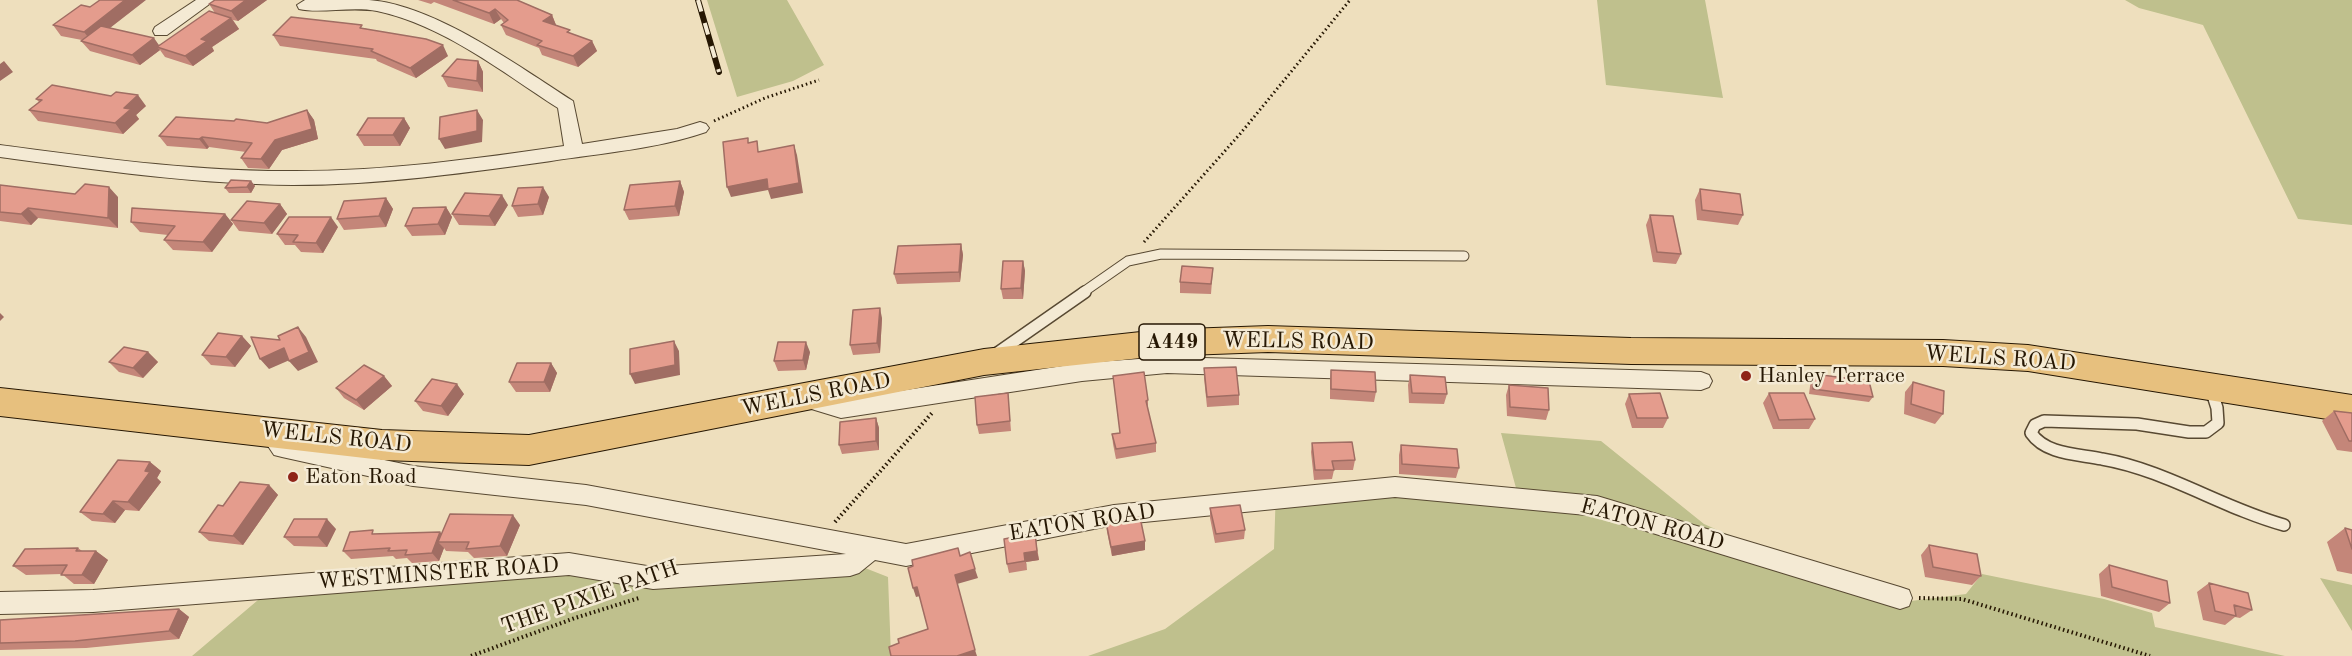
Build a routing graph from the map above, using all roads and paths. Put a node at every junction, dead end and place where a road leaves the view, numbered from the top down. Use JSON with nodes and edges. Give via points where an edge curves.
{"nodes":[{"id":1,"x":207,"y":0,"type":"edge"},
{"id":2,"x":1350,"y":0,"type":"edge"},
{"id":3,"x":305,"y":5,"type":"dead end"},
{"id":4,"x":161,"y":31,"type":"dead end"},
{"id":5,"x":819,"y":80,"type":"dead end"},
{"id":6,"x":700,"y":128,"type":"joint"},
{"id":7,"x":0,"y":151,"type":"edge"},
{"id":8,"x":574,"y":151,"type":"junction"},
{"id":9,"x":1464,"y":256,"type":"dead end"},
{"id":10,"x":1128,"y":261,"type":"junction"},
{"id":11,"x":984,"y":362,"type":"junction"},
{"id":12,"x":1701,"y":381,"type":"dead end"},
{"id":13,"x":2210,"y":386,"type":"junction"},
{"id":14,"x":951,"y":392,"type":"junction"},
{"id":15,"x":802,"y":398,"type":"junction"},
{"id":16,"x":0,"y":402,"type":"edge"},
{"id":17,"x":2352,"y":409,"type":"edge"},
{"id":18,"x":269,"y":431,"type":"junction"},
{"id":19,"x":2284,"y":525,"type":"dead end"},
{"id":20,"x":818,"y":540,"type":"junction"},
{"id":21,"x":870,"y":550,"type":"junction"},
{"id":22,"x":642,"y":597,"type":"dead end"},
{"id":23,"x":1900,"y":598,"type":"joint"},
{"id":24,"x":0,"y":603,"type":"edge"},
{"id":25,"x":471,"y":656,"type":"edge"},
{"id":26,"x":2150,"y":656,"type":"edge"}],
"edges":[{"from":1,"to":4,"type":"street"},
{"from":2,"to":10,"type":"path","via":[[1240,135]]},
{"from":3,"to":8,"type":"street","via":[[340,2],[387,8],[466,40],[567,105]]},
{"from":5,"to":6,"type":"path","via":[[765,98]]},
{"from":6,"to":8,"type":"street","via":[[679,135]]},
{"from":7,"to":8,"type":"street","via":[[168,173],[295,178],[429,171]]},
{"from":9,"to":10,"type":"lane","via":[[1161,254]]},
{"from":10,"to":11,"type":"lane"},
{"from":11,"to":13,"type":"highway","name":"WELLS ROAD","number":"A449","via":[[1159,343],[1268,339],[1631,351],[1954,354],[2028,358]]},
{"from":11,"to":15,"type":"highway","name":"WELLS ROAD","number":"A449"},
{"from":12,"to":14,"type":"street","via":[[1167,365],[1082,372]]},
{"from":13,"to":17,"type":"highway","name":"WELLS ROAD","number":"A449"},
{"from":13,"to":19,"type":"lane","via":[[2219,416],[2218,423],[2206,432],[2137,424],[2053,421],[2038,423],[2031,433],[2043,447],[2115,462],[2235,510]]},
{"from":14,"to":15,"type":"street","via":[[841,409]]},
{"from":14,"to":20,"type":"path"},
{"from":15,"to":18,"type":"highway","name":"WELLS ROAD","number":"A449","via":[[529,450],[382,445]]},
{"from":16,"to":18,"type":"highway","name":"WELLS ROAD","number":"A449"},
{"from":18,"to":20,"type":"street","name":"EATON ROAD","via":[[282,448],[413,476],[586,495]]},
{"from":20,"to":21,"type":"street","name":"EATON ROAD"},
{"from":21,"to":23,"type":"street","name":"EATON ROAD","via":[[906,555],[1114,515],[1395,487],[1598,506]]},
{"from":21,"to":24,"type":"street","name":"WESTMINSTER ROAD","via":[[850,565],[653,578],[569,564],[93,601]]},
{"from":22,"to":25,"type":"path","name":"THE PIXIE PATH"},
{"from":23,"to":26,"type":"path","via":[[1962,599]]}]}
